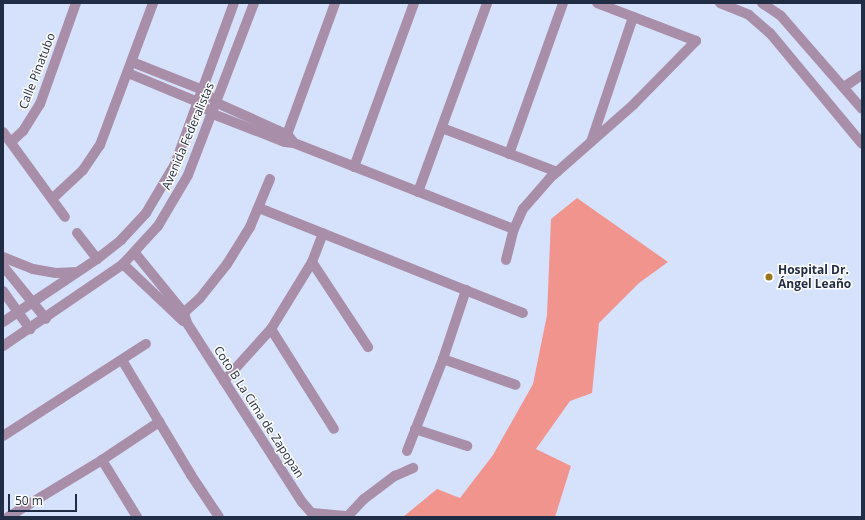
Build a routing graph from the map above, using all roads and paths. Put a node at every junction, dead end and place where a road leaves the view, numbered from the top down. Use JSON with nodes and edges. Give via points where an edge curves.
{"nodes":[{"id":1,"x":76,"y":3,"type":"edge"},
{"id":2,"x":153,"y":3,"type":"edge"},
{"id":3,"x":234,"y":3,"type":"edge"},
{"id":4,"x":254,"y":3,"type":"edge"},
{"id":5,"x":335,"y":3,"type":"edge"},
{"id":6,"x":414,"y":3,"type":"edge"},
{"id":7,"x":487,"y":3,"type":"edge"},
{"id":8,"x":563,"y":3,"type":"edge"},
{"id":9,"x":598,"y":3,"type":"edge"},
{"id":10,"x":720,"y":3,"type":"edge"},
{"id":11,"x":762,"y":3,"type":"edge"},
{"id":12,"x":633,"y":17,"type":"junction"},
{"id":13,"x":132,"y":62,"type":"junction"},
{"id":14,"x":128,"y":73,"type":"junction"},
{"id":15,"x":862,"y":75,"type":"edge"},
{"id":16,"x":174,"y":78,"type":"junction"},
{"id":17,"x":844,"y":87,"type":"junction"},
{"id":18,"x":170,"y":90,"type":"junction"},
{"id":19,"x":203,"y":90,"type":"junction"},
{"id":20,"x":198,"y":102,"type":"junction"},
{"id":21,"x":217,"y":103,"type":"junction"},
{"id":22,"x":860,"y":103,"type":"edge"},
{"id":23,"x":213,"y":114,"type":"junction"},
{"id":24,"x":442,"y":128,"type":"junction"},
{"id":25,"x":3,"y":132,"type":"edge"},
{"id":26,"x":289,"y":140,"type":"junction"},
{"id":27,"x":11,"y":142,"type":"junction"},
{"id":28,"x":590,"y":143,"type":"junction"},
{"id":29,"x":862,"y":144,"type":"edge"},
{"id":30,"x":509,"y":154,"type":"junction"},
{"id":31,"x":354,"y":167,"type":"junction"},
{"id":32,"x":557,"y":172,"type":"junction"},
{"id":33,"x":270,"y":178,"type":"dead end"},
{"id":34,"x":418,"y":192,"type":"junction"},
{"id":35,"x":52,"y":199,"type":"junction"},
{"id":36,"x":259,"y":208,"type":"junction"},
{"id":37,"x":65,"y":217,"type":"dead end"},
{"id":38,"x":514,"y":229,"type":"junction"},
{"id":39,"x":77,"y":233,"type":"dead end"},
{"id":40,"x":323,"y":233,"type":"junction"},
{"id":41,"x":135,"y":253,"type":"junction"},
{"id":42,"x":3,"y":257,"type":"edge"},
{"id":43,"x":97,"y":259,"type":"junction"},
{"id":44,"x":506,"y":260,"type":"dead end"},
{"id":45,"x":312,"y":262,"type":"junction"},
{"id":46,"x":123,"y":264,"type":"junction"},
{"id":47,"x":3,"y":266,"type":"edge"},
{"id":48,"x":79,"y":272,"type":"junction"},
{"id":49,"x":466,"y":290,"type":"junction"},
{"id":50,"x":3,"y":291,"type":"edge"},
{"id":51,"x":33,"y":302,"type":"junction"},
{"id":52,"x":18,"y":312,"type":"junction"},
{"id":53,"x":523,"y":313,"type":"dead end"},
{"id":54,"x":183,"y":318,"type":"junction"},
{"id":55,"x":46,"y":319,"type":"junction"},
{"id":56,"x":3,"y":322,"type":"edge"},
{"id":57,"x":30,"y":329,"type":"junction"},
{"id":58,"x":271,"y":329,"type":"junction"},
{"id":59,"x":146,"y":344,"type":"dead end"},
{"id":60,"x":3,"y":346,"type":"edge"},
{"id":61,"x":368,"y":347,"type":"dead end"},
{"id":62,"x":443,"y":359,"type":"junction"},
{"id":63,"x":122,"y":360,"type":"junction"},
{"id":64,"x":224,"y":381,"type":"junction"},
{"id":65,"x":516,"y":385,"type":"dead end"},
{"id":66,"x":159,"y":422,"type":"junction"},
{"id":67,"x":334,"y":429,"type":"dead end"},
{"id":68,"x":415,"y":429,"type":"junction"},
{"id":69,"x":3,"y":436,"type":"edge"},
{"id":70,"x":466,"y":446,"type":"dead end"},
{"id":71,"x":407,"y":451,"type":"dead end"},
{"id":72,"x":102,"y":460,"type":"junction"},
{"id":73,"x":413,"y":468,"type":"dead end"},
{"id":74,"x":313,"y":515,"type":"edge"},
{"id":75,"x":347,"y":516,"type":"edge"},
{"id":76,"x":8,"y":517,"type":"edge"},
{"id":77,"x":136,"y":517,"type":"edge"},
{"id":78,"x":219,"y":517,"type":"edge"}],
"edges":[{"from":1,"to":27,"type":"street","name":"Calle Pinatubo","via":[[40,104],[23,131]]},
{"from":2,"to":13,"type":"street"},
{"from":3,"to":19,"type":"street","name":"Avenida Federalistas"},
{"from":4,"to":21,"type":"street","name":"Avenida Federalistas"},
{"from":5,"to":26,"type":"street"},
{"from":6,"to":31,"type":"street"},
{"from":7,"to":24,"type":"street"},
{"from":8,"to":30,"type":"street"},
{"from":9,"to":12,"type":"street"},
{"from":10,"to":29,"type":"street","via":[[749,15],[770,33]]},
{"from":11,"to":17,"type":"street","via":[[781,16]]},
{"from":12,"to":28,"type":"street"},
{"from":12,"to":28,"type":"street","via":[[696,41],[633,105]]},
{"from":13,"to":14,"type":"street"},
{"from":13,"to":16,"type":"street"},
{"from":14,"to":18,"type":"street"},
{"from":14,"to":35,"type":"street","via":[[100,145],[83,170]]},
{"from":15,"to":17,"type":"street"},
{"from":16,"to":18,"type":"street"},
{"from":16,"to":19,"type":"street"},
{"from":17,"to":22,"type":"street"},
{"from":18,"to":20,"type":"street"},
{"from":19,"to":20,"type":"street","name":"Avenida Federalistas"},
{"from":19,"to":21,"type":"street"},
{"from":20,"to":23,"type":"street"},
{"from":20,"to":43,"type":"street","name":"Avenida Federalistas","via":[[175,164],[160,194],[131,230]]},
{"from":21,"to":23,"type":"street","name":"Avenida Federalistas"},
{"from":21,"to":26,"type":"street"},
{"from":23,"to":26,"type":"street"},
{"from":23,"to":41,"type":"street","name":"Avenida Federalistas","via":[[174,203]]},
{"from":24,"to":30,"type":"street"},
{"from":24,"to":34,"type":"street"},
{"from":25,"to":27,"type":"street"},
{"from":26,"to":31,"type":"street"},
{"from":27,"to":35,"type":"street"},
{"from":28,"to":32,"type":"street"},
{"from":30,"to":32,"type":"street"},
{"from":31,"to":34,"type":"street"},
{"from":32,"to":38,"type":"street","via":[[523,209]]},
{"from":33,"to":36,"type":"street"},
{"from":34,"to":38,"type":"street"},
{"from":35,"to":37,"type":"street"},
{"from":36,"to":40,"type":"street"},
{"from":36,"to":54,"type":"street","via":[[227,264]]},
{"from":38,"to":44,"type":"street"},
{"from":39,"to":43,"type":"street"},
{"from":40,"to":45,"type":"street"},
{"from":40,"to":49,"type":"street"},
{"from":41,"to":46,"type":"street","name":"Avenida Federalistas"},
{"from":41,"to":54,"type":"street","name":"Coto B La Cima de Zapopan"},
{"from":42,"to":48,"type":"street","via":[[45,272]]},
{"from":43,"to":48,"type":"street","name":"Avenida Federalistas"},
{"from":45,"to":58,"type":"street"},
{"from":45,"to":61,"type":"street"},
{"from":46,"to":54,"type":"street","name":"Coto B La Cima de Zapopan"},
{"from":46,"to":55,"type":"street","name":"Avenida Federalistas"},
{"from":47,"to":51,"type":"street"},
{"from":48,"to":51,"type":"street","name":"Avenida Federalistas"},
{"from":49,"to":53,"type":"street"},
{"from":49,"to":62,"type":"street"},
{"from":50,"to":52,"type":"street"},
{"from":51,"to":52,"type":"street","name":"Avenida Federalistas"},
{"from":51,"to":55,"type":"street"},
{"from":52,"to":56,"type":"street","name":"Avenida Federalistas"},
{"from":52,"to":57,"type":"street"},
{"from":54,"to":64,"type":"street","name":"Coto B La Cima de Zapopan"},
{"from":55,"to":57,"type":"street","name":"Avenida Federalistas"},
{"from":57,"to":60,"type":"street","name":"Avenida Federalistas"},
{"from":58,"to":64,"type":"street"},
{"from":58,"to":67,"type":"street"},
{"from":59,"to":63,"type":"street"},
{"from":62,"to":65,"type":"street"},
{"from":62,"to":68,"type":"street"},
{"from":63,"to":66,"type":"street"},
{"from":63,"to":69,"type":"street"},
{"from":64,"to":74,"type":"street","name":"Coto B La Cima de Zapopan"},
{"from":66,"to":72,"type":"street"},
{"from":66,"to":78,"type":"street"},
{"from":68,"to":70,"type":"street"},
{"from":68,"to":71,"type":"street"},
{"from":72,"to":76,"type":"street"},
{"from":72,"to":77,"type":"street"},
{"from":73,"to":75,"type":"street","name":"Coto B La Cima de Zapopan","via":[[395,476],[364,499]]},
{"from":74,"to":75,"type":"street","name":"Coto B La Cima de Zapopan"}]}
